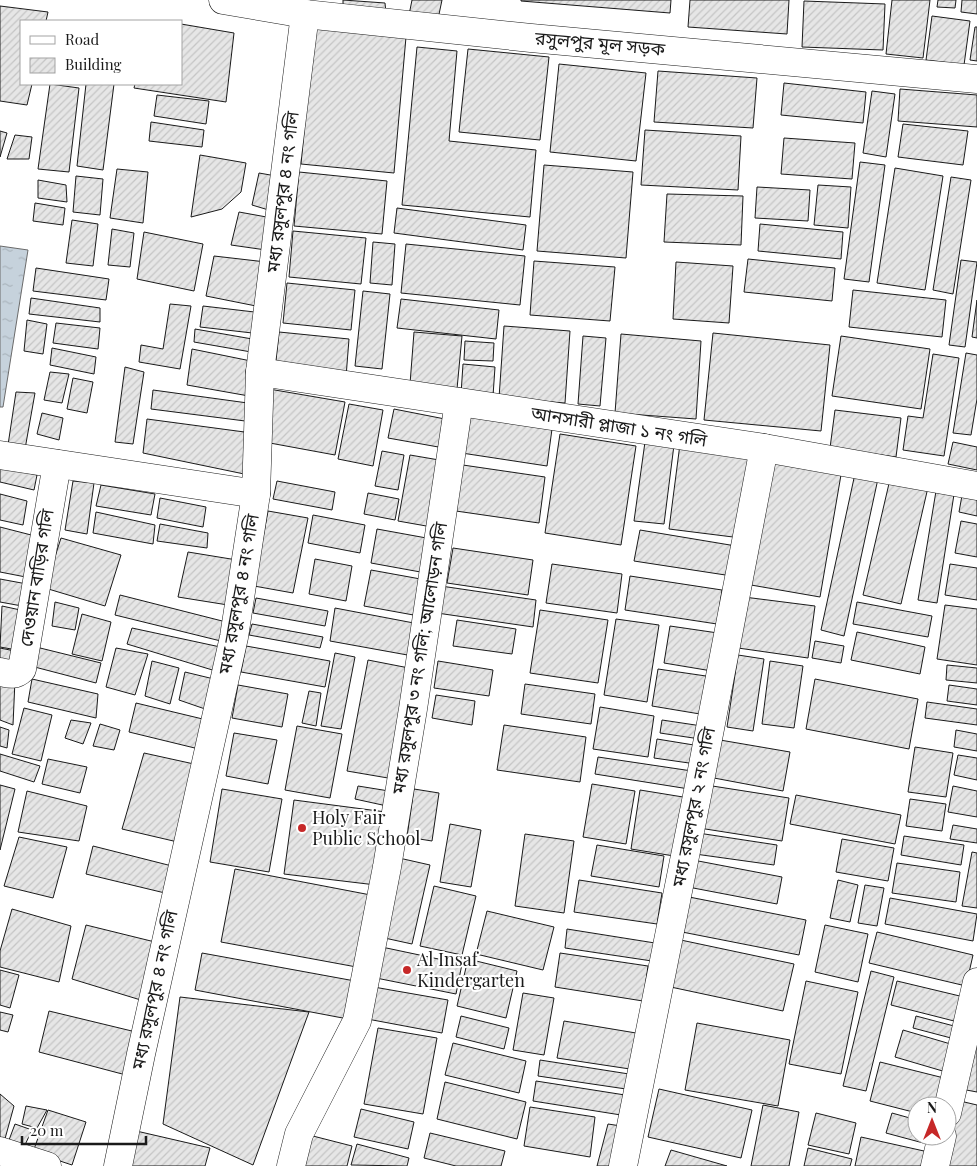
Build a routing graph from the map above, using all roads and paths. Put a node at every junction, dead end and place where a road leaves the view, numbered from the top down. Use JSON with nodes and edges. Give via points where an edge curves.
{"nodes":[{"id":1,"x":223,"y":0,"type":"edge"},
{"id":2,"x":305,"y":14,"type":"junction"},
{"id":3,"x":977,"y":79,"type":"edge"},
{"id":4,"x":260,"y":372,"type":"junction"},
{"id":5,"x":459,"y":402,"type":"junction"},
{"id":6,"x":764,"y":448,"type":"junction"},
{"id":7,"x":0,"y":455,"type":"edge"},
{"id":8,"x":56,"y":464,"type":"junction"},
{"id":9,"x":977,"y":486,"type":"edge"},
{"id":10,"x":256,"y":494,"type":"junction"},
{"id":11,"x":0,"y":672,"type":"edge"},
{"id":12,"x":977,"y":982,"type":"edge"},
{"id":13,"x":951,"y":1096,"type":"edge"},
{"id":14,"x":940,"y":1146,"type":"edge"},
{"id":15,"x":0,"y":1151,"type":"edge"},
{"id":16,"x":47,"y":1166,"type":"edge"},
{"id":17,"x":118,"y":1166,"type":"edge"},
{"id":18,"x":292,"y":1166,"type":"edge"},
{"id":19,"x":623,"y":1166,"type":"edge"},
{"id":20,"x":935,"y":1166,"type":"edge"}],
"edges":[{"from":1,"to":2,"type":"street","name":"রসুলপুর মূল সড়ক"},
{"from":2,"to":3,"type":"street","name":"রসুলপুর মূল সড়ক"},
{"from":2,"to":4,"type":"street","name":"মধ্য রসুলপুর ৪ নং গলি"},
{"from":4,"to":5,"type":"street","name":"আনসারী প্লাজা ১ নং গলি"},
{"from":4,"to":10,"type":"street","name":"মধ্য রসুলপুর ৪ নং গলি"},
{"from":5,"to":6,"type":"street","name":"আনসারী প্লাজা ১ নং গলি"},
{"from":5,"to":18,"type":"street","name":"মধ্য রসুলপুর ৩ নং গলি; আলোড়ন গলি","via":[[396,808],[357,1021],[299,1134]]},
{"from":6,"to":9,"type":"street","name":"আনসারী প্লাজা ১ নং গলি"},
{"from":6,"to":19,"type":"street","name":"মধ্য রসুলপুর ২ নং গলি"},
{"from":7,"to":8,"type":"street"},
{"from":8,"to":10,"type":"street"},
{"from":8,"to":11,"type":"street","name":"দেওয়ান বাড়ির গলি","via":[[22,669],[13,674]]},
{"from":10,"to":17,"type":"street","name":"মধ্য রসুলপুর ৪ নং গলি","via":[[234,637]]},
{"from":12,"to":13,"type":"street"},
{"from":14,"to":20,"type":"street"},
{"from":15,"to":16,"type":"street"}]}
